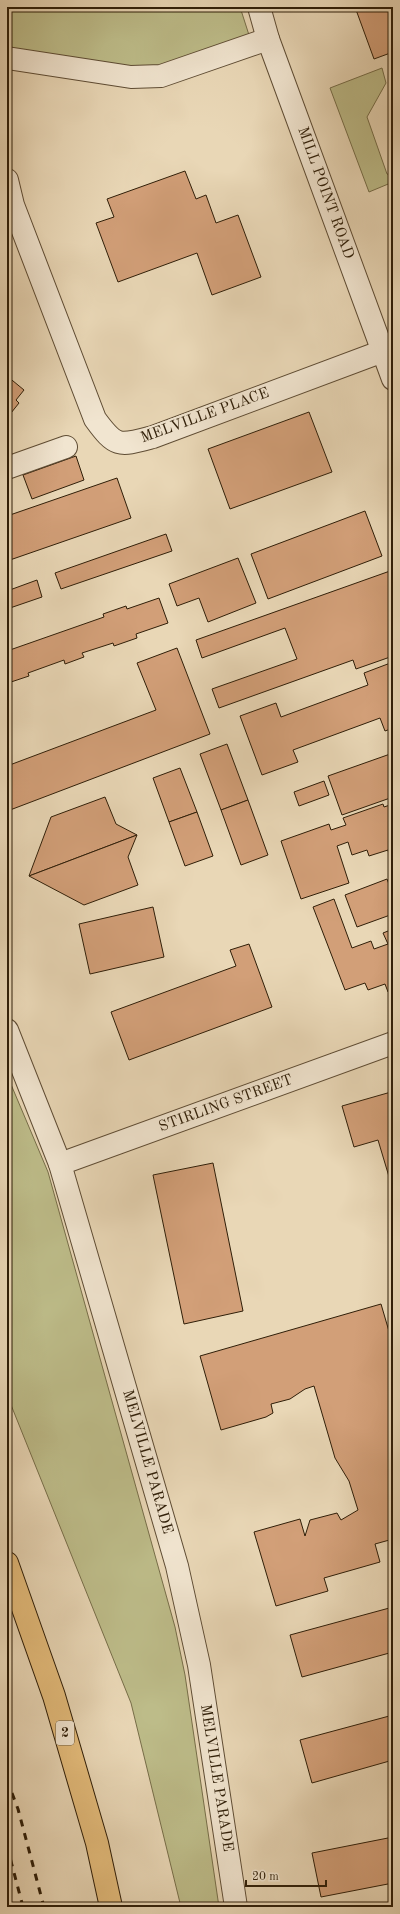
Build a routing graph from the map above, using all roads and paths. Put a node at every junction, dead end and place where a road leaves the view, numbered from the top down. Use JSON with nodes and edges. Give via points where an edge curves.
{"nodes":[{"id":1,"x":259,"y":7,"type":"edge"},
{"id":2,"x":268,"y":39,"type":"junction"},
{"id":3,"x":7,"y":58,"type":"edge"},
{"id":4,"x":7,"y":180,"type":"edge"},
{"id":5,"x":383,"y":351,"type":"junction"},
{"id":6,"x":393,"y":379,"type":"edge"},
{"id":7,"x":66,"y":447,"type":"dead end"},
{"id":8,"x":7,"y":468,"type":"edge"},
{"id":9,"x":7,"y":1030,"type":"edge"},
{"id":10,"x":393,"y":1044,"type":"edge"},
{"id":11,"x":60,"y":1164,"type":"junction"},
{"id":12,"x":7,"y":1563,"type":"edge"},
{"id":13,"x":111,"y":1907,"type":"edge"},
{"id":14,"x":236,"y":1907,"type":"edge"}],
"edges":[{"from":1,"to":2,"type":"street","name":"MILL POINT ROAD"},
{"from":2,"to":3,"type":"street","via":[[161,76],[131,77]]},
{"from":2,"to":5,"type":"street","name":"MILL POINT ROAD"},
{"from":4,"to":5,"type":"street","name":"MELVILLE PLACE","via":[[13,205],[95,419],[108,438],[125,444],[153,437]]},
{"from":5,"to":6,"type":"street","name":"MILL POINT ROAD"},
{"from":7,"to":8,"type":"street"},
{"from":9,"to":11,"type":"street","name":"MELVILLE PARADE"},
{"from":10,"to":11,"type":"street","name":"STIRLING STREET"},
{"from":11,"to":14,"type":"street","name":"MELVILLE PARADE","via":[[177,1566],[199,1666]]},
{"from":12,"to":13,"type":"highway","number":"2","via":[[54,1696],[97,1843]]}]}
